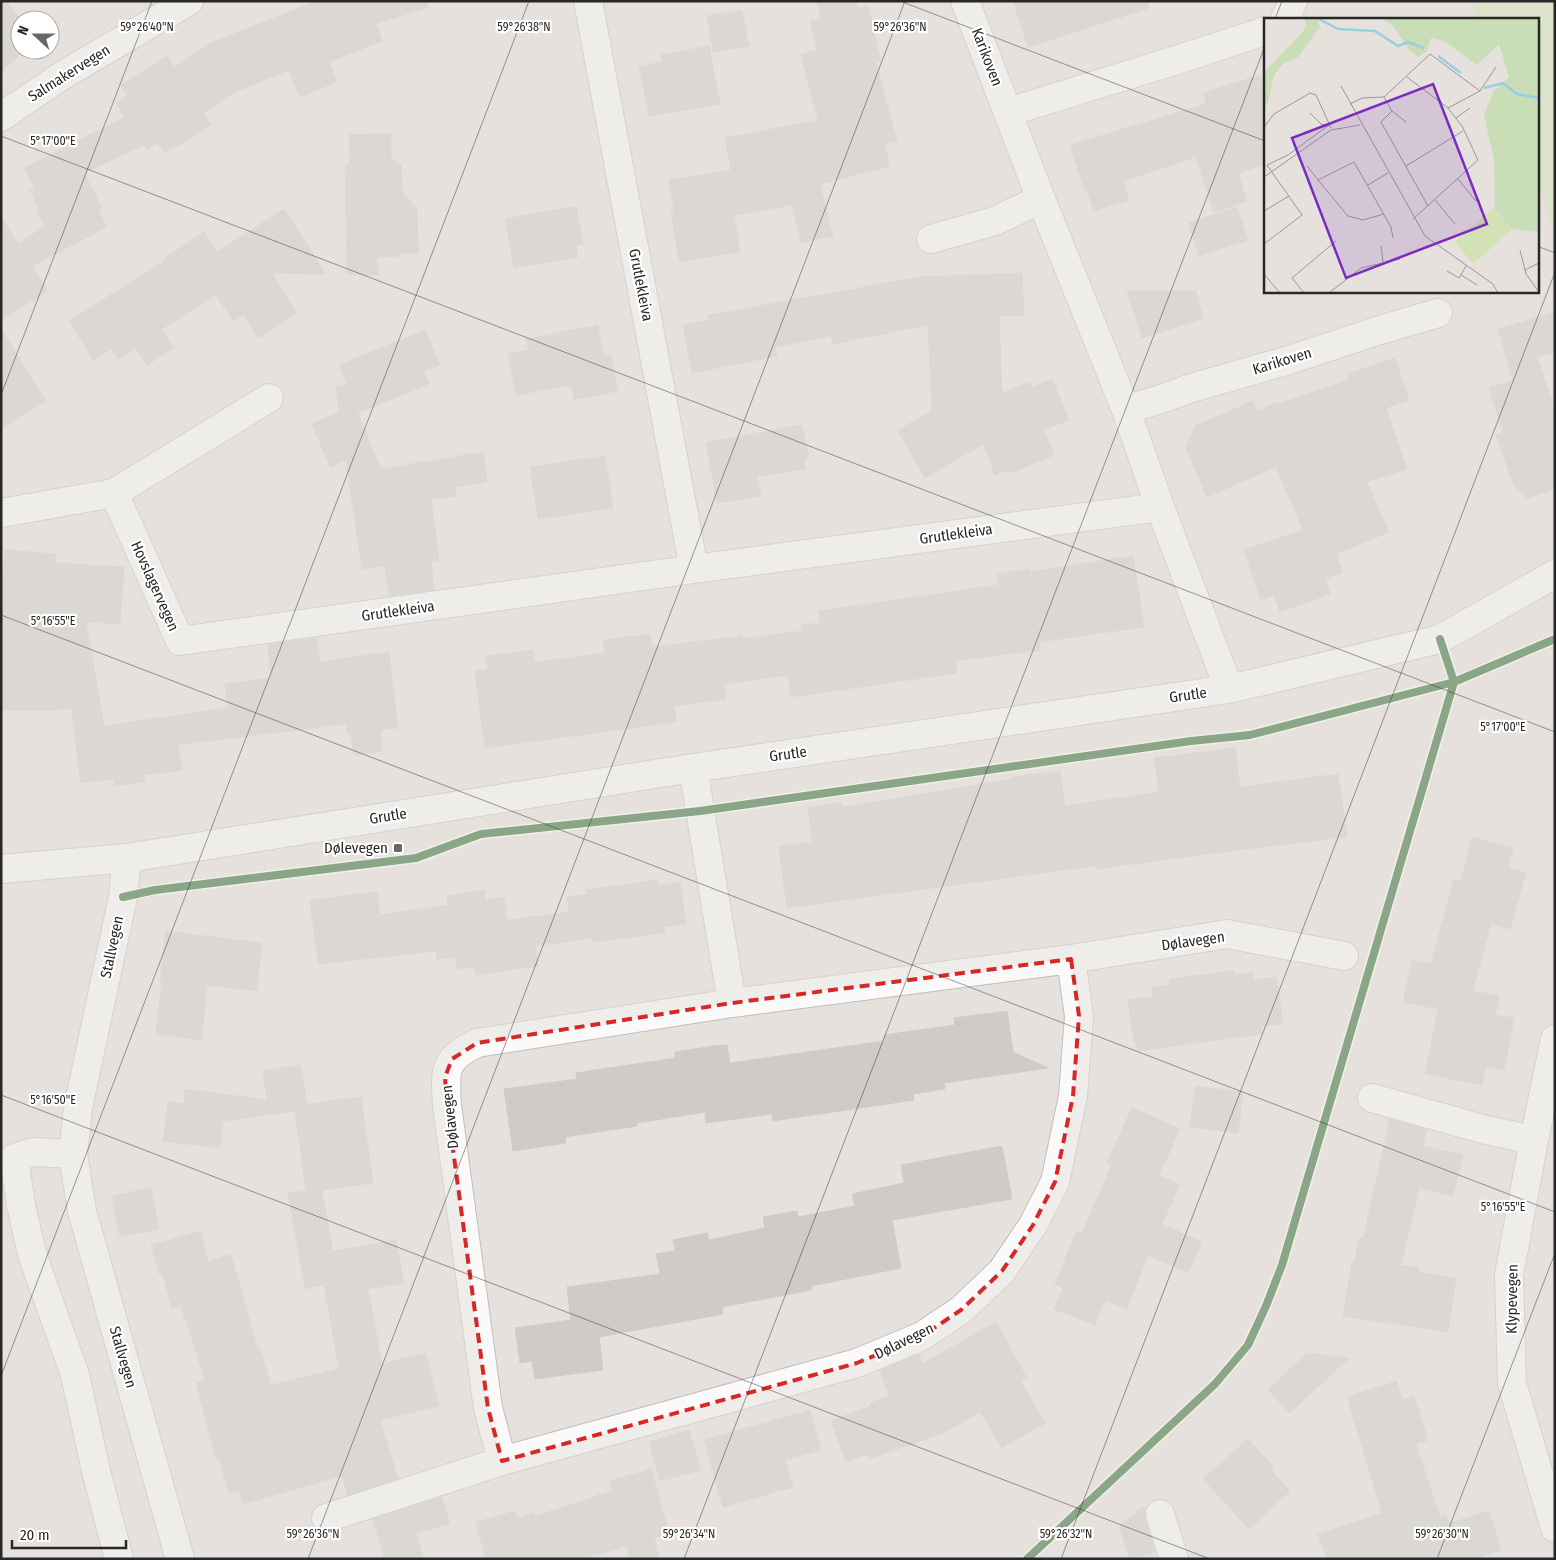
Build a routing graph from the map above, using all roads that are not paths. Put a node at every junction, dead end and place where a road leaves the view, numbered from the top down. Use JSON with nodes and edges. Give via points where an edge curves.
{"nodes":[{"id":1,"x":190,"y":1,"type":"edge"},
{"id":2,"x":588,"y":1,"type":"edge"},
{"id":3,"x":965,"y":1,"type":"edge"},
{"id":4,"x":1293,"y":1,"type":"edge"},
{"id":5,"x":1285,"y":18,"type":"edge"},
{"id":6,"x":1264,"y":31,"type":"edge"},
{"id":7,"x":1008,"y":112,"type":"junction"},
{"id":8,"x":1,"y":117,"type":"edge"},
{"id":9,"x":1041,"y":199,"type":"junction"},
{"id":10,"x":931,"y":239,"type":"dead end"},
{"id":11,"x":1438,"y":313,"type":"dead end"},
{"id":12,"x":269,"y":398,"type":"dead end"},
{"id":13,"x":1126,"y":410,"type":"junction"},
{"id":14,"x":114,"y":493,"type":"junction"},
{"id":15,"x":1160,"y":507,"type":"junction"},
{"id":16,"x":1,"y":513,"type":"edge"},
{"id":17,"x":694,"y":569,"type":"junction"},
{"id":18,"x":1555,"y":574,"type":"edge"},
{"id":19,"x":310,"y":623,"type":"joint"},
{"id":20,"x":1229,"y":689,"type":"junction"},
{"id":21,"x":693,"y":768,"type":"junction"},
{"id":22,"x":127,"y":858,"type":"junction"},
{"id":23,"x":1,"y":869,"type":"edge"},
{"id":24,"x":1344,"y":956,"type":"dead end"},
{"id":25,"x":1071,"y":959,"type":"junction"},
{"id":26,"x":732,"y":1002,"type":"junction"},
{"id":27,"x":1555,"y":1039,"type":"edge"},
{"id":28,"x":1372,"y":1098,"type":"dead end"},
{"id":29,"x":1534,"y":1140,"type":"junction"},
{"id":30,"x":73,"y":1154,"type":"junction"},
{"id":31,"x":8,"y":1155,"type":"edge"},
{"id":32,"x":1,"y":1199,"type":"edge"},
{"id":33,"x":502,"y":1461,"type":"junction"},
{"id":34,"x":1160,"y":1514,"type":"dead end"},
{"id":35,"x":326,"y":1518,"type":"dead end"},
{"id":36,"x":1555,"y":1528,"type":"edge"},
{"id":37,"x":119,"y":1559,"type":"edge"},
{"id":38,"x":180,"y":1559,"type":"edge"},
{"id":39,"x":1174,"y":1559,"type":"edge"}],
"edges":[{"from":1,"to":8,"type":"street","name":"Salmakervegen","via":[[63,75]]},
{"from":2,"to":17,"type":"street","name":"Grutlekleiva"},
{"from":3,"to":7,"type":"street","name":"Karikoven"},
{"from":4,"to":5,"type":"street"},
{"from":6,"to":7,"type":"street"},
{"from":7,"to":9,"type":"street","name":"Karikoven"},
{"from":9,"to":10,"type":"street","via":[[995,221]]},
{"from":9,"to":13,"type":"street","name":"Karikoven"},
{"from":11,"to":13,"type":"street","name":"Karikoven"},
{"from":12,"to":14,"type":"street"},
{"from":13,"to":15,"type":"street","name":"Karikoven"},
{"from":14,"to":16,"type":"street"},
{"from":14,"to":19,"type":"street","name":"Hovslagervegen","via":[[180,641]]},
{"from":15,"to":17,"type":"street","name":"Grutlekleiva"},
{"from":15,"to":20,"type":"street","name":"Karikoven"},
{"from":17,"to":19,"type":"street","name":"Grutlekleiva"},
{"from":18,"to":20,"type":"street","name":"Grutle","via":[[1440,639]]},
{"from":20,"to":21,"type":"street","name":"Grutle"},
{"from":21,"to":22,"type":"street","name":"Grutle"},
{"from":21,"to":26,"type":"street"},
{"from":22,"to":23,"type":"street","name":"Grutle"},
{"from":22,"to":30,"type":"street","name":"Stallvegen","via":[[122,897],[78,1108]]},
{"from":24,"to":25,"type":"street","name":"Dølavegen","via":[[1227,934]]},
{"from":25,"to":26,"type":"street","name":"Dølavegen"},
{"from":25,"to":33,"type":"street","name":"Dølavegen","via":[[1079,1016],[1073,1096],[1054,1182],[1033,1225],[1002,1271],[961,1310],[922,1336],[857,1363]]},
{"from":26,"to":33,"type":"street","name":"Dølavegen","via":[[477,1043],[452,1059],[445,1076],[447,1106],[488,1408]]},
{"from":27,"to":29,"type":"street","name":"Klypevegen"},
{"from":28,"to":29,"type":"street"},
{"from":29,"to":36,"type":"street","name":"Klypevegen","via":[[1509,1275],[1512,1383]]},
{"from":30,"to":31,"type":"street","via":[[33,1152]]},
{"from":30,"to":38,"type":"street","name":"Stallvegen","via":[[82,1211]]},
{"from":31,"to":32,"type":"street"},
{"from":31,"to":37,"type":"street","via":[[32,1254],[75,1375]]},
{"from":33,"to":35,"type":"street","name":"Dølavegen"},
{"from":34,"to":39,"type":"street"}]}
